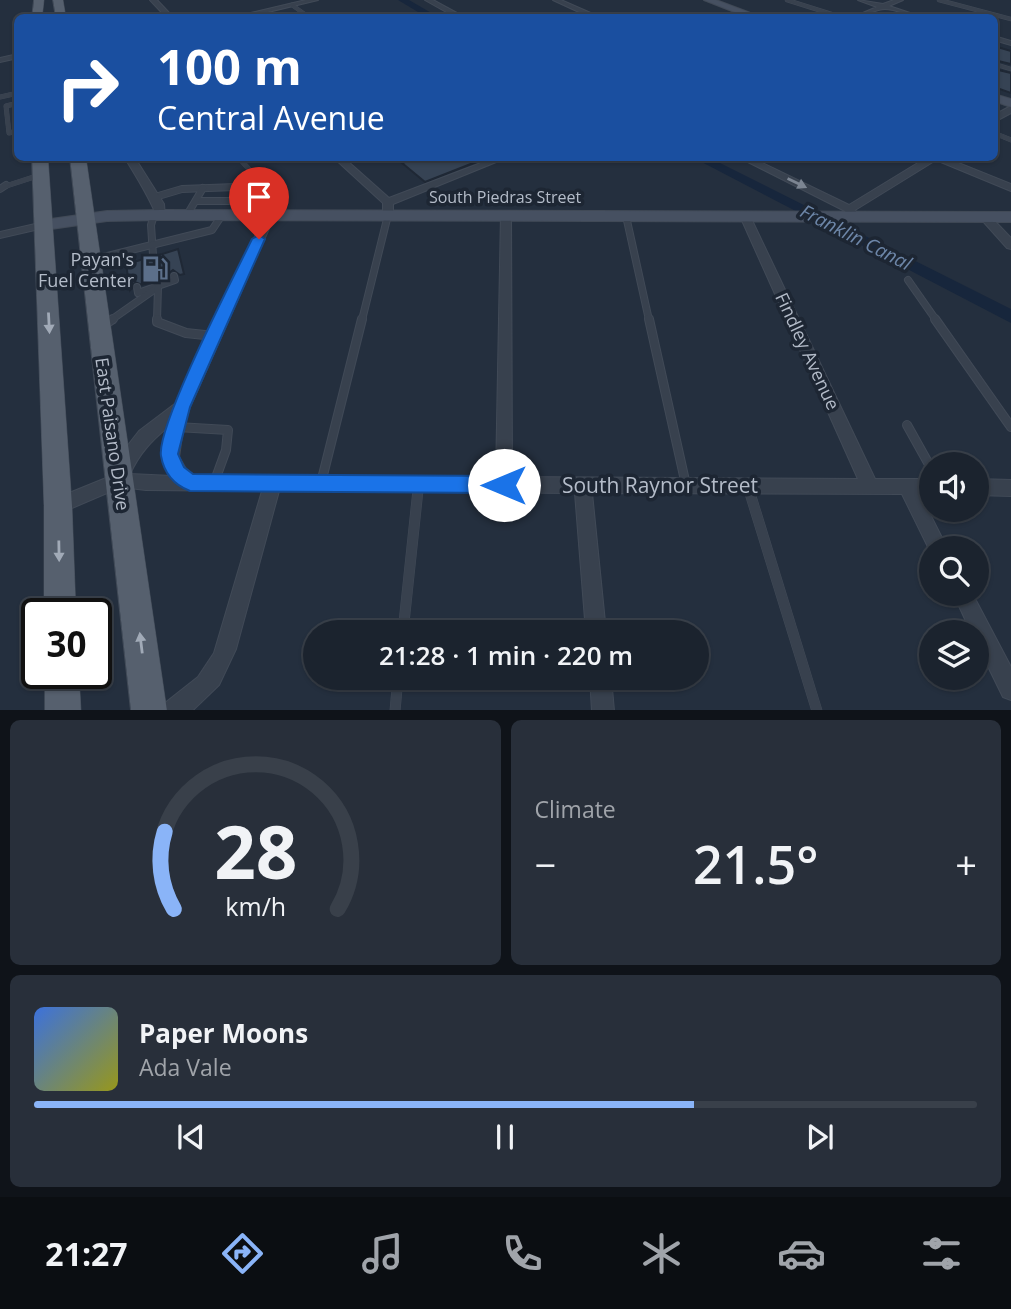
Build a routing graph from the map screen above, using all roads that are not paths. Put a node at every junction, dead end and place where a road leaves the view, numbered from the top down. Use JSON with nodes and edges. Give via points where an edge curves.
{"nodes":[{"id":1,"x":153,"y":0,"type":"edge"},
{"id":2,"x":315,"y":0,"type":"edge"},
{"id":3,"x":428,"y":0,"type":"edge"},
{"id":4,"x":556,"y":0,"type":"edge"},
{"id":5,"x":708,"y":0,"type":"edge"},
{"id":6,"x":787,"y":0,"type":"edge"},
{"id":7,"x":861,"y":0,"type":"edge"},
{"id":8,"x":900,"y":0,"type":"edge"},
{"id":9,"x":939,"y":0,"type":"edge"},
{"id":10,"x":292,"y":5,"type":"junction"},
{"id":11,"x":883,"y":6,"type":"junction"},
{"id":12,"x":167,"y":14,"type":"edge"},
{"id":13,"x":250,"y":14,"type":"edge"},
{"id":14,"x":304,"y":14,"type":"edge"},
{"id":15,"x":455,"y":14,"type":"edge"},
{"id":16,"x":589,"y":14,"type":"edge"},
{"id":17,"x":744,"y":14,"type":"edge"},
{"id":18,"x":831,"y":14,"type":"edge"},
{"id":19,"x":864,"y":14,"type":"edge"},
{"id":20,"x":909,"y":14,"type":"edge"},
{"id":21,"x":992,"y":14,"type":"edge"},
{"id":22,"x":3,"y":106,"type":"edge"},
{"id":23,"x":14,"y":131,"type":"edge"},
{"id":24,"x":78,"y":161,"type":"edge"},
{"id":25,"x":132,"y":161,"type":"edge"},
{"id":26,"x":241,"y":161,"type":"edge"},
{"id":27,"x":342,"y":161,"type":"edge"},
{"id":28,"x":494,"y":161,"type":"edge"},
{"id":29,"x":751,"y":161,"type":"edge"},
{"id":30,"x":928,"y":161,"type":"edge"},
{"id":31,"x":946,"y":161,"type":"edge"},
{"id":32,"x":41,"y":166,"type":"edge"},
{"id":33,"x":260,"y":187,"type":"junction"},
{"id":34,"x":203,"y":188,"type":"junction"},
{"id":35,"x":1011,"y":188,"type":"edge"},
{"id":36,"x":0,"y":189,"type":"edge"},
{"id":37,"x":155,"y":197,"type":"junction"},
{"id":38,"x":196,"y":201,"type":"junction"},
{"id":39,"x":228,"y":204,"type":"junction"},
{"id":40,"x":246,"y":208,"type":"junction"},
{"id":41,"x":388,"y":208,"type":"junction"},
{"id":42,"x":275,"y":210,"type":"junction"},
{"id":43,"x":851,"y":213,"type":"junction"},
{"id":44,"x":506,"y":214,"type":"junction"},
{"id":45,"x":157,"y":215,"type":"junction"},
{"id":46,"x":187,"y":215,"type":"junction"},
{"id":47,"x":626,"y":216,"type":"junction"},
{"id":48,"x":745,"y":216,"type":"junction"},
{"id":49,"x":985,"y":217,"type":"junction"},
{"id":50,"x":1011,"y":217,"type":"edge"},
{"id":51,"x":85,"y":218,"type":"junction"},
{"id":52,"x":44,"y":225,"type":"junction"},
{"id":53,"x":0,"y":235,"type":"edge"},
{"id":54,"x":167,"y":242,"type":"junction"},
{"id":55,"x":151,"y":245,"type":"junction"},
{"id":56,"x":1011,"y":245,"type":"edge"},
{"id":57,"x":132,"y":250,"type":"junction"},
{"id":58,"x":169,"y":250,"type":"dead end"},
{"id":59,"x":153,"y":256,"type":"dead end"},
{"id":60,"x":90,"y":260,"type":"junction"},
{"id":61,"x":133,"y":260,"type":"dead end"},
{"id":62,"x":174,"y":276,"type":"dead end"},
{"id":63,"x":908,"y":280,"type":"dead end"},
{"id":64,"x":158,"y":284,"type":"junction"},
{"id":65,"x":137,"y":287,"type":"dead end"},
{"id":66,"x":99,"y":328,"type":"junction"},
{"id":67,"x":214,"y":336,"type":"junction"},
{"id":68,"x":182,"y":407,"type":"junction"},
{"id":69,"x":907,"y":425,"type":"dead end"},
{"id":70,"x":176,"y":427,"type":"junction"},
{"id":71,"x":1011,"y":427,"type":"edge"},
{"id":72,"x":922,"y":452,"type":"edge"},
{"id":73,"x":120,"y":480,"type":"junction"},
{"id":74,"x":190,"y":482,"type":"junction"},
{"id":75,"x":214,"y":483,"type":"junction"},
{"id":76,"x":273,"y":483,"type":"junction"},
{"id":77,"x":321,"y":483,"type":"junction"},
{"id":78,"x":419,"y":484,"type":"junction"},
{"id":79,"x":504,"y":485,"type":"junction"},
{"id":80,"x":583,"y":485,"type":"junction"},
{"id":81,"x":686,"y":485,"type":"junction"},
{"id":82,"x":748,"y":485,"type":"junction"},
{"id":83,"x":870,"y":486,"type":"junction"},
{"id":84,"x":907,"y":487,"type":"junction"},
{"id":85,"x":919,"y":487,"type":"edge"},
{"id":86,"x":989,"y":487,"type":"edge"},
{"id":87,"x":1011,"y":488,"type":"edge"},
{"id":88,"x":58,"y":506,"type":"junction"},
{"id":89,"x":933,"y":536,"type":"edge"},
{"id":90,"x":60,"y":598,"type":"edge"},
{"id":91,"x":969,"y":606,"type":"edge"},
{"id":92,"x":404,"y":620,"type":"edge"},
{"id":93,"x":595,"y":620,"type":"edge"},
{"id":94,"x":62,"y":689,"type":"edge"},
{"id":95,"x":397,"y":690,"type":"edge"},
{"id":96,"x":601,"y":690,"type":"edge"},
{"id":97,"x":1011,"y":690,"type":"edge"},
{"id":98,"x":63,"y":710,"type":"edge"},
{"id":99,"x":149,"y":710,"type":"edge"},
{"id":100,"x":173,"y":710,"type":"edge"},
{"id":101,"x":395,"y":710,"type":"edge"},
{"id":102,"x":603,"y":710,"type":"edge"},
{"id":103,"x":817,"y":710,"type":"edge"}],
"edges":[{"from":1,"to":12,"type":"street"},
{"from":2,"to":10,"type":"street"},
{"from":3,"to":15,"type":"street"},
{"from":4,"to":16,"type":"street"},
{"from":5,"to":17,"type":"main road"},
{"from":6,"to":18,"type":"lane"},
{"from":7,"to":11,"type":"street"},
{"from":8,"to":11,"type":"street"},
{"from":9,"to":21,"type":"lane"},
{"from":10,"to":13,"type":"street"},
{"from":10,"to":14,"type":"lane"},
{"from":11,"to":19,"type":"street"},
{"from":11,"to":20,"type":"street"},
{"from":22,"to":23,"type":"lane","via":[[9,132]]},
{"from":24,"to":51,"type":"main road","name":"East Paisano Drive"},
{"from":25,"to":37,"type":"street"},
{"from":26,"to":33,"type":"lane"},
{"from":27,"to":41,"type":"street"},
{"from":28,"to":41,"type":"street"},
{"from":29,"to":43,"type":"street","one_way":true},
{"from":30,"to":43,"type":"street"},
{"from":31,"to":35,"type":"street"},
{"from":32,"to":36,"type":"lane"},
{"from":32,"to":52,"type":"main road"},
{"from":33,"to":34,"type":"lane"},
{"from":33,"to":40,"type":"lane"},
{"from":33,"to":42,"type":"lane"},
{"from":34,"to":37,"type":"lane"},
{"from":34,"to":38,"type":"lane"},
{"from":37,"to":45,"type":"street"},
{"from":38,"to":39,"type":"lane","via":[[214,199]]},
{"from":38,"to":46,"type":"lane"},
{"from":39,"to":40,"type":"main road","name":"South Piedras Street"},
{"from":39,"to":46,"type":"main road","name":"South Piedras Street"},
{"from":39,"to":54,"type":"lane","via":[[212,230]]},
{"from":40,"to":42,"type":"main road","name":"South Piedras Street"},
{"from":41,"to":42,"type":"main road","name":"South Piedras Street"},
{"from":41,"to":44,"type":"main road","name":"South Piedras Street"},
{"from":41,"to":77,"type":"lane"},
{"from":42,"to":67,"type":"street"},
{"from":43,"to":48,"type":"main road","name":"South Piedras Street"},
{"from":43,"to":49,"type":"main road","name":"South Piedras Street"},
{"from":44,"to":47,"type":"main road","name":"South Piedras Street"},
{"from":44,"to":79,"type":"street"},
{"from":45,"to":46,"type":"main road","name":"South Piedras Street"},
{"from":45,"to":51,"type":"main road","name":"South Piedras Street"},
{"from":45,"to":55,"type":"lane"},
{"from":47,"to":48,"type":"main road","name":"South Piedras Street"},
{"from":47,"to":81,"type":"lane"},
{"from":48,"to":83,"type":"street","name":"Findley Avenue"},
{"from":49,"to":50,"type":"main road","name":"South Piedras Street"},
{"from":49,"to":56,"type":"street"},
{"from":51,"to":52,"type":"main road","name":"South Piedras Street"},
{"from":51,"to":60,"type":"main road","name":"East Paisano Drive"},
{"from":52,"to":53,"type":"street","name":"South Piedras Street"},
{"from":52,"to":88,"type":"main road","one_way":true},
{"from":54,"to":55,"type":"lane"},
{"from":54,"to":58,"type":"lane"},
{"from":55,"to":57,"type":"lane"},
{"from":55,"to":59,"type":"lane"},
{"from":57,"to":60,"type":"lane"},
{"from":57,"to":61,"type":"lane"},
{"from":60,"to":66,"type":"main road","name":"East Paisano Drive"},
{"from":62,"to":64,"type":"lane","via":[[175,280]]},
{"from":63,"to":71,"type":"lane"},
{"from":64,"to":65,"type":"lane","via":[[138,293]]},
{"from":64,"to":66,"type":"lane"},
{"from":64,"to":67,"type":"lane","via":[[156,322],[186,333]]},
{"from":66,"to":73,"type":"main road","name":"East Paisano Drive"},
{"from":67,"to":68,"type":"street"},
{"from":68,"to":70,"type":"street"},
{"from":68,"to":73,"type":"street","via":[[145,436]]},
{"from":69,"to":72,"type":"lane"},
{"from":70,"to":74,"type":"street","via":[[169,454],[176,473]]},
{"from":70,"to":75,"type":"lane","via":[[228,430]]},
{"from":73,"to":74,"type":"street","name":"South Raynor Street"},
{"from":73,"to":88,"type":"street","name":"South Raynor Street"},
{"from":99,"to":73,"type":"main road","name":"East Paisano Drive","one_way":true},
{"from":74,"to":75,"type":"street","name":"South Raynor Street"},
{"from":75,"to":76,"type":"street","name":"South Raynor Street"},
{"from":76,"to":77,"type":"street","name":"South Raynor Street"},
{"from":76,"to":100,"type":"street","via":[[216,673]]},
{"from":77,"to":78,"type":"street","name":"South Raynor Street"},
{"from":78,"to":79,"type":"street","name":"South Raynor Street"},
{"from":78,"to":92,"type":"lane"},
{"from":79,"to":80,"type":"street","name":"South Raynor Street"},
{"from":80,"to":81,"type":"street","name":"South Raynor Street"},
{"from":80,"to":93,"type":"street"},
{"from":81,"to":82,"type":"street","name":"South Raynor Street"},
{"from":82,"to":83,"type":"street","name":"South Raynor Street"},
{"from":82,"to":103,"type":"lane"},
{"from":83,"to":84,"type":"street","name":"South Raynor Street"},
{"from":84,"to":85,"type":"street","name":"South Raynor Street"},
{"from":84,"to":89,"type":"street"},
{"from":86,"to":87,"type":"street"},
{"from":88,"to":90,"type":"main road","one_way":true},
{"from":91,"to":97,"type":"street"},
{"from":94,"to":98,"type":"main road"},
{"from":95,"to":101,"type":"lane"},
{"from":96,"to":102,"type":"street"}]}
